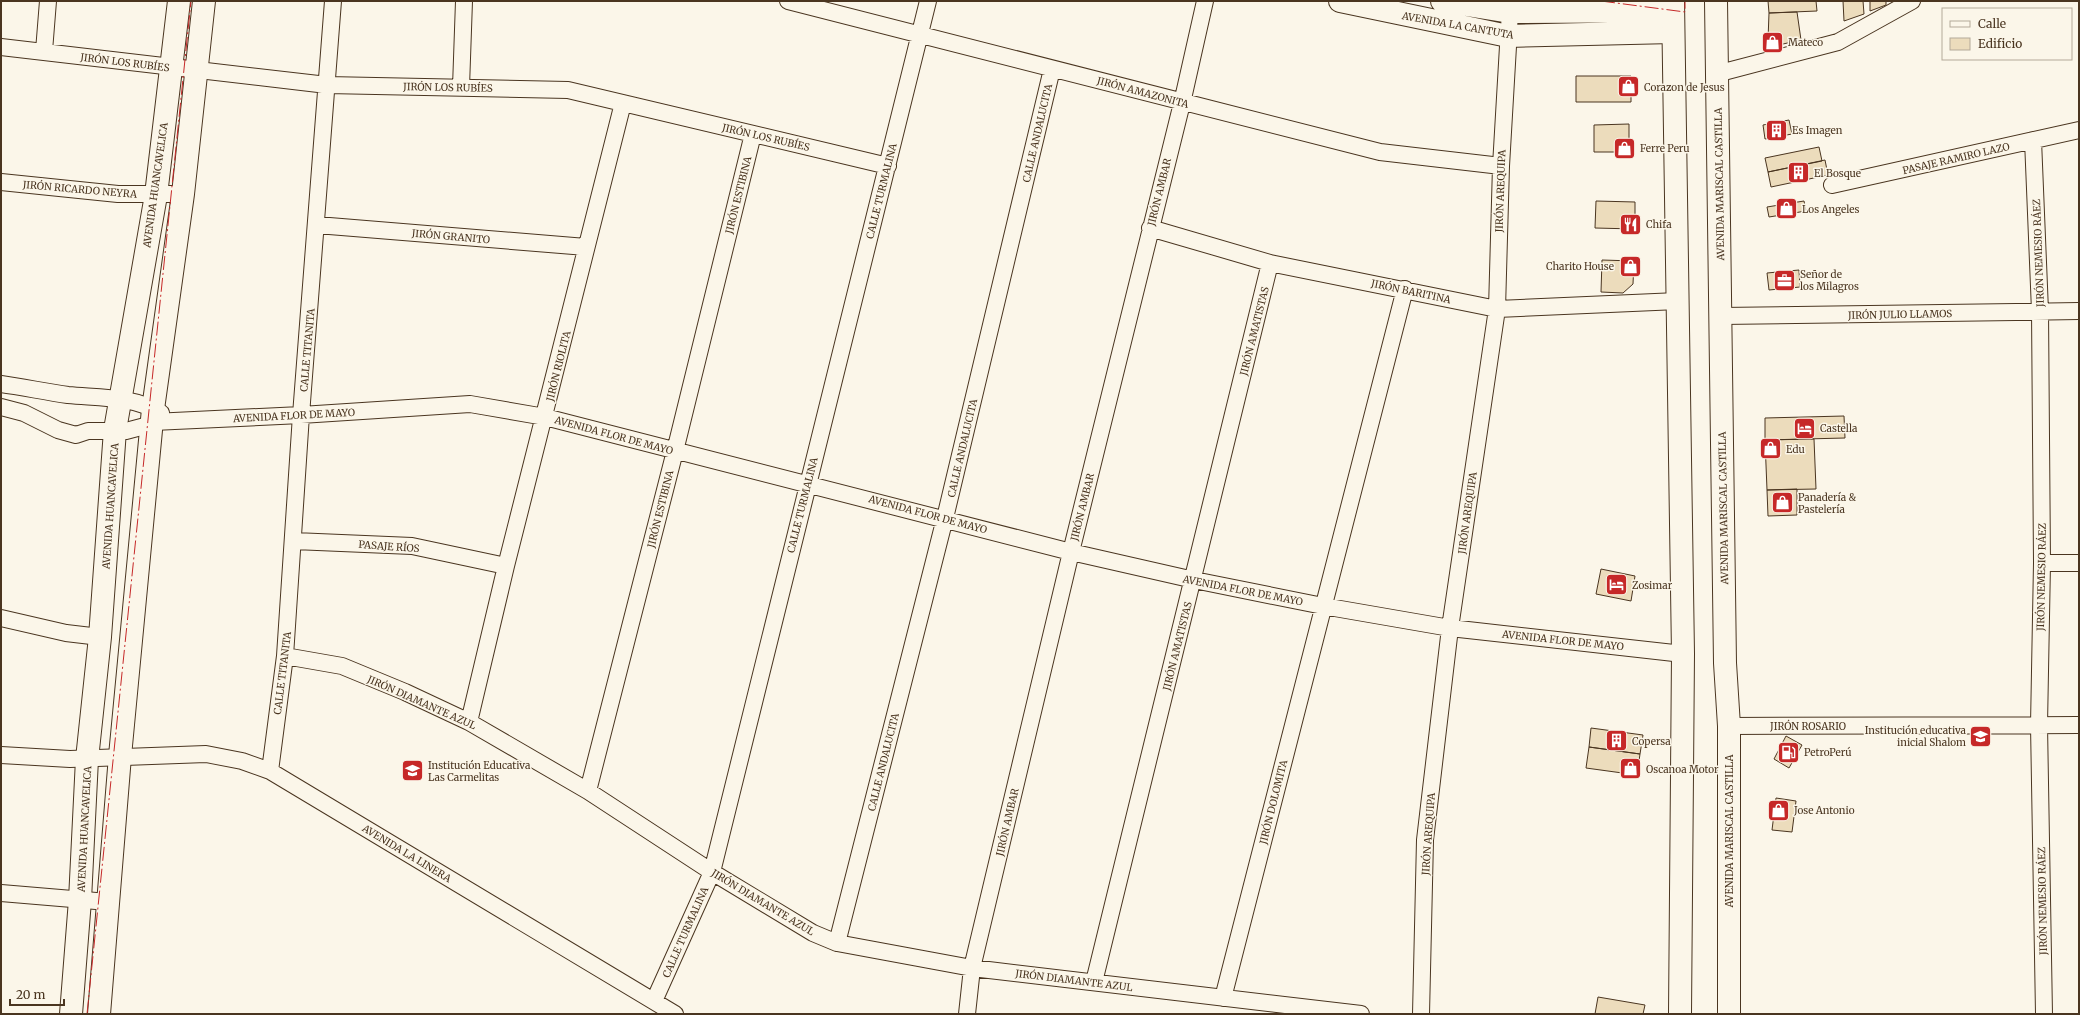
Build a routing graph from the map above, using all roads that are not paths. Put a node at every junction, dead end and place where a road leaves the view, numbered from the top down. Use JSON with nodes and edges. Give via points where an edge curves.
{"nodes":[{"id":1,"x":48,"y":1,"type":"edge"},
{"id":2,"x":179,"y":1,"type":"edge"},
{"id":3,"x":204,"y":1,"type":"edge"},
{"id":4,"x":333,"y":1,"type":"edge"},
{"id":5,"x":464,"y":1,"type":"edge"},
{"id":6,"x":788,"y":1,"type":"edge"},
{"id":7,"x":928,"y":1,"type":"edge"},
{"id":8,"x":1205,"y":1,"type":"edge"},
{"id":9,"x":1340,"y":1,"type":"edge"},
{"id":10,"x":1442,"y":1,"type":"edge"},
{"id":11,"x":1716,"y":1,"type":"edge"},
{"id":12,"x":1912,"y":1,"type":"edge"},
{"id":13,"x":1510,"y":12,"type":"junction"},
{"id":14,"x":1673,"y":15,"type":"edge"},
{"id":15,"x":920,"y":34,"type":"junction"},
{"id":16,"x":1508,"y":36,"type":"junction"},
{"id":17,"x":1,"y":47,"type":"edge"},
{"id":18,"x":44,"y":51,"type":"junction"},
{"id":19,"x":172,"y":67,"type":"junction"},
{"id":20,"x":1052,"y":69,"type":"junction"},
{"id":21,"x":198,"y":71,"type":"junction"},
{"id":22,"x":1716,"y":74,"type":"junction"},
{"id":23,"x":327,"y":85,"type":"junction"},
{"id":24,"x":461,"y":87,"type":"junction"},
{"id":25,"x":623,"y":103,"type":"junction"},
{"id":26,"x":1182,"y":103,"type":"junction"},
{"id":27,"x":2079,"y":130,"type":"edge"},
{"id":28,"x":752,"y":134,"type":"junction"},
{"id":29,"x":2033,"y":140,"type":"junction"},
{"id":30,"x":888,"y":166,"type":"junction"},
{"id":31,"x":1501,"y":166,"type":"junction"},
{"id":32,"x":1,"y":182,"type":"edge"},
{"id":33,"x":1832,"y":185,"type":"dead end"},
{"id":34,"x":183,"y":194,"type":"junction"},
{"id":35,"x":156,"y":195,"type":"junction"},
{"id":36,"x":317,"y":225,"type":"junction"},
{"id":37,"x":1150,"y":228,"type":"junction"},
{"id":38,"x":586,"y":247,"type":"junction"},
{"id":39,"x":1270,"y":263,"type":"junction"},
{"id":40,"x":1405,"y":289,"type":"junction"},
{"id":41,"x":1678,"y":301,"type":"junction"},
{"id":42,"x":1497,"y":309,"type":"junction"},
{"id":43,"x":2040,"y":311,"type":"junction"},
{"id":44,"x":2079,"y":311,"type":"edge"},
{"id":45,"x":1721,"y":316,"type":"junction"},
{"id":46,"x":1,"y":384,"type":"edge"},
{"id":47,"x":120,"y":398,"type":"junction"},
{"id":48,"x":1,"y":407,"type":"edge"},
{"id":49,"x":301,"y":415,"type":"junction"},
{"id":50,"x":160,"y":417,"type":"junction"},
{"id":51,"x":545,"y":417,"type":"junction"},
{"id":52,"x":115,"y":430,"type":"junction"},
{"id":53,"x":675,"y":451,"type":"junction"},
{"id":54,"x":807,"y":483,"type":"junction"},
{"id":55,"x":945,"y":518,"type":"junction"},
{"id":56,"x":294,"y":541,"type":"junction"},
{"id":57,"x":1071,"y":552,"type":"junction"},
{"id":58,"x":2042,"y":563,"type":"junction"},
{"id":59,"x":2079,"y":564,"type":"edge"},
{"id":60,"x":506,"y":566,"type":"junction"},
{"id":61,"x":1194,"y":580,"type":"junction"},
{"id":62,"x":1324,"y":606,"type":"junction"},
{"id":63,"x":1,"y":618,"type":"edge"},
{"id":64,"x":1450,"y":628,"type":"junction"},
{"id":65,"x":100,"y":637,"type":"junction"},
{"id":66,"x":1683,"y":654,"type":"junction"},
{"id":67,"x":285,"y":656,"type":"junction"},
{"id":68,"x":469,"y":722,"type":"junction"},
{"id":69,"x":2039,"y":725,"type":"junction"},
{"id":70,"x":2079,"y":725,"type":"edge"},
{"id":71,"x":1729,"y":726,"type":"junction"},
{"id":72,"x":1,"y":755,"type":"edge"},
{"id":73,"x":120,"y":756,"type":"junction"},
{"id":74,"x":87,"y":759,"type":"junction"},
{"id":75,"x":270,"y":771,"type":"junction"},
{"id":76,"x":588,"y":791,"type":"junction"},
{"id":77,"x":712,"y":872,"type":"junction"},
{"id":78,"x":1,"y":894,"type":"edge"},
{"id":79,"x":80,"y":900,"type":"junction"},
{"id":80,"x":108,"y":902,"type":"junction"},
{"id":81,"x":836,"y":942,"type":"junction"},
{"id":82,"x":972,"y":968,"type":"junction"},
{"id":83,"x":1094,"y":982,"type":"junction"},
{"id":84,"x":1223,"y":998,"type":"junction"},
{"id":85,"x":654,"y":1001,"type":"junction"},
{"id":86,"x":71,"y":1014,"type":"edge"},
{"id":87,"x":100,"y":1014,"type":"edge"},
{"id":88,"x":675,"y":1014,"type":"edge"},
{"id":89,"x":967,"y":1014,"type":"edge"},
{"id":90,"x":1361,"y":1014,"type":"edge"},
{"id":91,"x":1421,"y":1014,"type":"edge"},
{"id":92,"x":1680,"y":1014,"type":"edge"},
{"id":93,"x":1730,"y":1014,"type":"edge"},
{"id":94,"x":2044,"y":1014,"type":"edge"}],
"edges":[{"from":1,"to":18,"type":"street"},
{"from":2,"to":19,"type":"main road","name":"AVENIDA HUANCAVELICA"},
{"from":3,"to":21,"type":"main road"},
{"from":4,"to":23,"type":"street","name":"CALLE TITANITA"},
{"from":5,"to":24,"type":"street"},
{"from":6,"to":15,"type":"street","name":"JIRÓN AMAZONITA"},
{"from":7,"to":15,"type":"street","name":"CALLE TURMALINA"},
{"from":8,"to":26,"type":"street","name":"JIRÓN AMBAR"},
{"from":9,"to":16,"type":"main road","name":"AVENIDA LA CANTUTA"},
{"from":10,"to":13,"type":"main road","name":"AVENIDA LA CANTUTA"},
{"from":11,"to":22,"type":"main road","name":"AVENIDA MARISCAL CASTILLA"},
{"from":12,"to":22,"type":"street","via":[[1838,42]]},
{"from":13,"to":14,"type":"main road","name":"AVENIDA LA CANTUTA"},
{"from":13,"to":16,"type":"street","name":"JIRÓN AREQUIPA"},
{"from":14,"to":16,"type":"main road","name":"AVENIDA LA CANTUTA"},
{"from":14,"to":41,"type":"main road"},
{"from":15,"to":20,"type":"street","name":"JIRÓN AMAZONITA"},
{"from":15,"to":30,"type":"street","name":"CALLE TURMALINA"},
{"from":16,"to":31,"type":"street","name":"JIRÓN AREQUIPA"},
{"from":17,"to":18,"type":"street","name":"JIRÓN LOS RUBÍES"},
{"from":18,"to":19,"type":"street","name":"JIRÓN LOS RUBÍES"},
{"from":19,"to":21,"type":"street","name":"JIRÓN LOS RUBÍES"},
{"from":19,"to":35,"type":"main road","name":"AVENIDA HUANCAVELICA"},
{"from":20,"to":26,"type":"street","name":"JIRÓN AMAZONITA"},
{"from":20,"to":55,"type":"street","name":"CALLE ANDALUCITA"},
{"from":21,"to":23,"type":"street","name":"JIRÓN LOS RUBÍES"},
{"from":21,"to":34,"type":"main road"},
{"from":22,"to":45,"type":"main road","name":"AVENIDA MARISCAL CASTILLA"},
{"from":23,"to":24,"type":"street","name":"JIRÓN LOS RUBÍES"},
{"from":23,"to":36,"type":"street","name":"CALLE TITANITA"},
{"from":24,"to":25,"type":"street","name":"JIRÓN LOS RUBÍES","via":[[568,90]]},
{"from":25,"to":28,"type":"street","name":"JIRÓN LOS RUBÍES"},
{"from":25,"to":38,"type":"street","name":"JIRÓN RIOLITA"},
{"from":26,"to":31,"type":"street","name":"JIRÓN AMAZONITA","via":[[1380,152]]},
{"from":26,"to":37,"type":"street","name":"JIRÓN AMBAR"},
{"from":27,"to":29,"type":"street","name":"PASAJE RAMIRO LAZO"},
{"from":28,"to":30,"type":"street","name":"JIRÓN LOS RUBÍES"},
{"from":28,"to":53,"type":"street","name":"JIRÓN ESTIBINA"},
{"from":29,"to":33,"type":"street","name":"PASAJE RAMIRO LAZO"},
{"from":29,"to":43,"type":"street","name":"JIRÓN NEMESIO RÁEZ"},
{"from":30,"to":54,"type":"street","name":"CALLE TURMALINA"},
{"from":31,"to":42,"type":"street","name":"JIRÓN AREQUIPA"},
{"from":32,"to":35,"type":"street","name":"JIRÓN RICARDO NEYRA","via":[[118,194]]},
{"from":34,"to":35,"type":"street","name":"JIRÓN RICARDO NEYRA"},
{"from":34,"to":50,"type":"main road"},
{"from":35,"to":47,"type":"main road","name":"AVENIDA HUANCAVELICA"},
{"from":36,"to":38,"type":"street","name":"JIRÓN GRANITO"},
{"from":36,"to":49,"type":"street","name":"CALLE TITANITA"},
{"from":37,"to":39,"type":"street","name":"JIRÓN BARITINA"},
{"from":37,"to":57,"type":"street","name":"JIRÓN AMBAR"},
{"from":38,"to":51,"type":"street","name":"JIRÓN RIOLITA"},
{"from":39,"to":40,"type":"street","name":"JIRÓN BARITINA"},
{"from":39,"to":61,"type":"street","name":"JIRÓN AMATISTAS"},
{"from":40,"to":42,"type":"street","name":"JIRÓN BARITINA"},
{"from":40,"to":62,"type":"street","name":"JIRÓN DOLOMITA"},
{"from":41,"to":42,"type":"street","name":"JIRÓN BARITINA"},
{"from":41,"to":66,"type":"main road"},
{"from":42,"to":64,"type":"street","name":"JIRÓN AREQUIPA"},
{"from":43,"to":44,"type":"street","name":"JIRÓN JULIO LLAMOS"},
{"from":43,"to":45,"type":"street","name":"JIRÓN JULIO LLAMOS"},
{"from":43,"to":58,"type":"street","name":"JIRÓN NEMESIO RÁEZ"},
{"from":45,"to":71,"type":"main road","name":"AVENIDA MARISCAL CASTILLA","via":[[1725,663]]},
{"from":46,"to":47,"type":"street","name":"AVENIDA FLOR DE MAYO","via":[[67,394]]},
{"from":47,"to":50,"type":"street","name":"AVENIDA FLOR DE MAYO"},
{"from":47,"to":52,"type":"main road","name":"AVENIDA HUANCAVELICA"},
{"from":48,"to":52,"type":"street","name":"AVENIDA FLOR DE MAYO","via":[[24,413],[58,430],[76,435],[88,431]]},
{"from":49,"to":50,"type":"street","name":"AVENIDA FLOR DE MAYO"},
{"from":49,"to":51,"type":"street","name":"AVENIDA FLOR DE MAYO","via":[[470,404]]},
{"from":49,"to":56,"type":"street","name":"CALLE TITANITA"},
{"from":50,"to":52,"type":"street","name":"AVENIDA FLOR DE MAYO","via":[[145,426],[126,431]]},
{"from":50,"to":73,"type":"main road"},
{"from":51,"to":53,"type":"street","name":"AVENIDA FLOR DE MAYO"},
{"from":51,"to":60,"type":"street","name":"JIRÓN RIOLITA"},
{"from":52,"to":65,"type":"main road","name":"AVENIDA HUANCAVELICA"},
{"from":53,"to":54,"type":"street","name":"AVENIDA FLOR DE MAYO"},
{"from":53,"to":76,"type":"street","name":"JIRÓN ESTIBINA"},
{"from":54,"to":55,"type":"street","name":"AVENIDA FLOR DE MAYO"},
{"from":54,"to":77,"type":"street","name":"CALLE TURMALINA"},
{"from":55,"to":57,"type":"street","name":"AVENIDA FLOR DE MAYO"},
{"from":55,"to":81,"type":"street","name":"CALLE ANDALUCITA"},
{"from":56,"to":60,"type":"street","name":"PASAJE RÍOS","via":[[412,546]]},
{"from":56,"to":67,"type":"street","name":"CALLE TITANITA"},
{"from":57,"to":61,"type":"street","name":"AVENIDA FLOR DE MAYO"},
{"from":57,"to":82,"type":"street","name":"JIRÓN AMBAR"},
{"from":58,"to":59,"type":"street"},
{"from":58,"to":69,"type":"street","name":"JIRÓN NEMESIO RÁEZ"},
{"from":60,"to":68,"type":"street","name":"JIRÓN RIOLITA"},
{"from":61,"to":62,"type":"street","name":"AVENIDA FLOR DE MAYO"},
{"from":61,"to":83,"type":"street","name":"JIRÓN AMATISTAS"},
{"from":62,"to":64,"type":"street","name":"AVENIDA FLOR DE MAYO"},
{"from":62,"to":84,"type":"street","name":"JIRÓN DOLOMITA"},
{"from":63,"to":65,"type":"street","via":[[66,633]]},
{"from":64,"to":66,"type":"street","name":"AVENIDA FLOR DE MAYO"},
{"from":64,"to":91,"type":"street","name":"JIRÓN AREQUIPA","via":[[1425,840]]},
{"from":65,"to":74,"type":"main road","name":"AVENIDA HUANCAVELICA"},
{"from":66,"to":92,"type":"main road"},
{"from":67,"to":68,"type":"street","name":"JIRÓN DIAMANTE AZUL","via":[[342,666]]},
{"from":67,"to":75,"type":"street","name":"CALLE TITANITA"},
{"from":68,"to":76,"type":"street","name":"JIRÓN DIAMANTE AZUL"},
{"from":69,"to":70,"type":"street","name":"JIRÓN ROSARIO"},
{"from":69,"to":71,"type":"street","name":"JIRÓN ROSARIO"},
{"from":69,"to":94,"type":"street","name":"JIRÓN NEMESIO RÁEZ"},
{"from":71,"to":93,"type":"main road","name":"AVENIDA MARISCAL CASTILLA"},
{"from":72,"to":74,"type":"street","name":"AVENIDA LA LINERA"},
{"from":73,"to":74,"type":"street","name":"AVENIDA LA LINERA"},
{"from":73,"to":75,"type":"street","name":"AVENIDA LA LINERA","via":[[206,754],[242,761]]},
{"from":73,"to":80,"type":"main road"},
{"from":74,"to":79,"type":"main road","name":"AVENIDA HUANCAVELICA"},
{"from":75,"to":85,"type":"street","name":"AVENIDA LA LINERA"},
{"from":76,"to":77,"type":"street","name":"JIRÓN DIAMANTE AZUL"},
{"from":77,"to":81,"type":"street","name":"JIRÓN DIAMANTE AZUL","via":[[813,933]]},
{"from":77,"to":85,"type":"street","name":"CALLE TURMALINA"},
{"from":78,"to":79,"type":"street"},
{"from":79,"to":80,"type":"street"},
{"from":79,"to":86,"type":"main road","name":"AVENIDA HUANCAVELICA"},
{"from":80,"to":87,"type":"main road"},
{"from":81,"to":82,"type":"street","name":"JIRÓN DIAMANTE AZUL"},
{"from":82,"to":83,"type":"street","name":"JIRÓN DIAMANTE AZUL"},
{"from":82,"to":89,"type":"street","name":"JIRÓN AMBAR"},
{"from":83,"to":84,"type":"street","name":"JIRÓN DIAMANTE AZUL"},
{"from":84,"to":90,"type":"street","name":"JIRÓN DIAMANTE AZUL"},
{"from":85,"to":88,"type":"street","name":"AVENIDA LA LINERA"}]}
